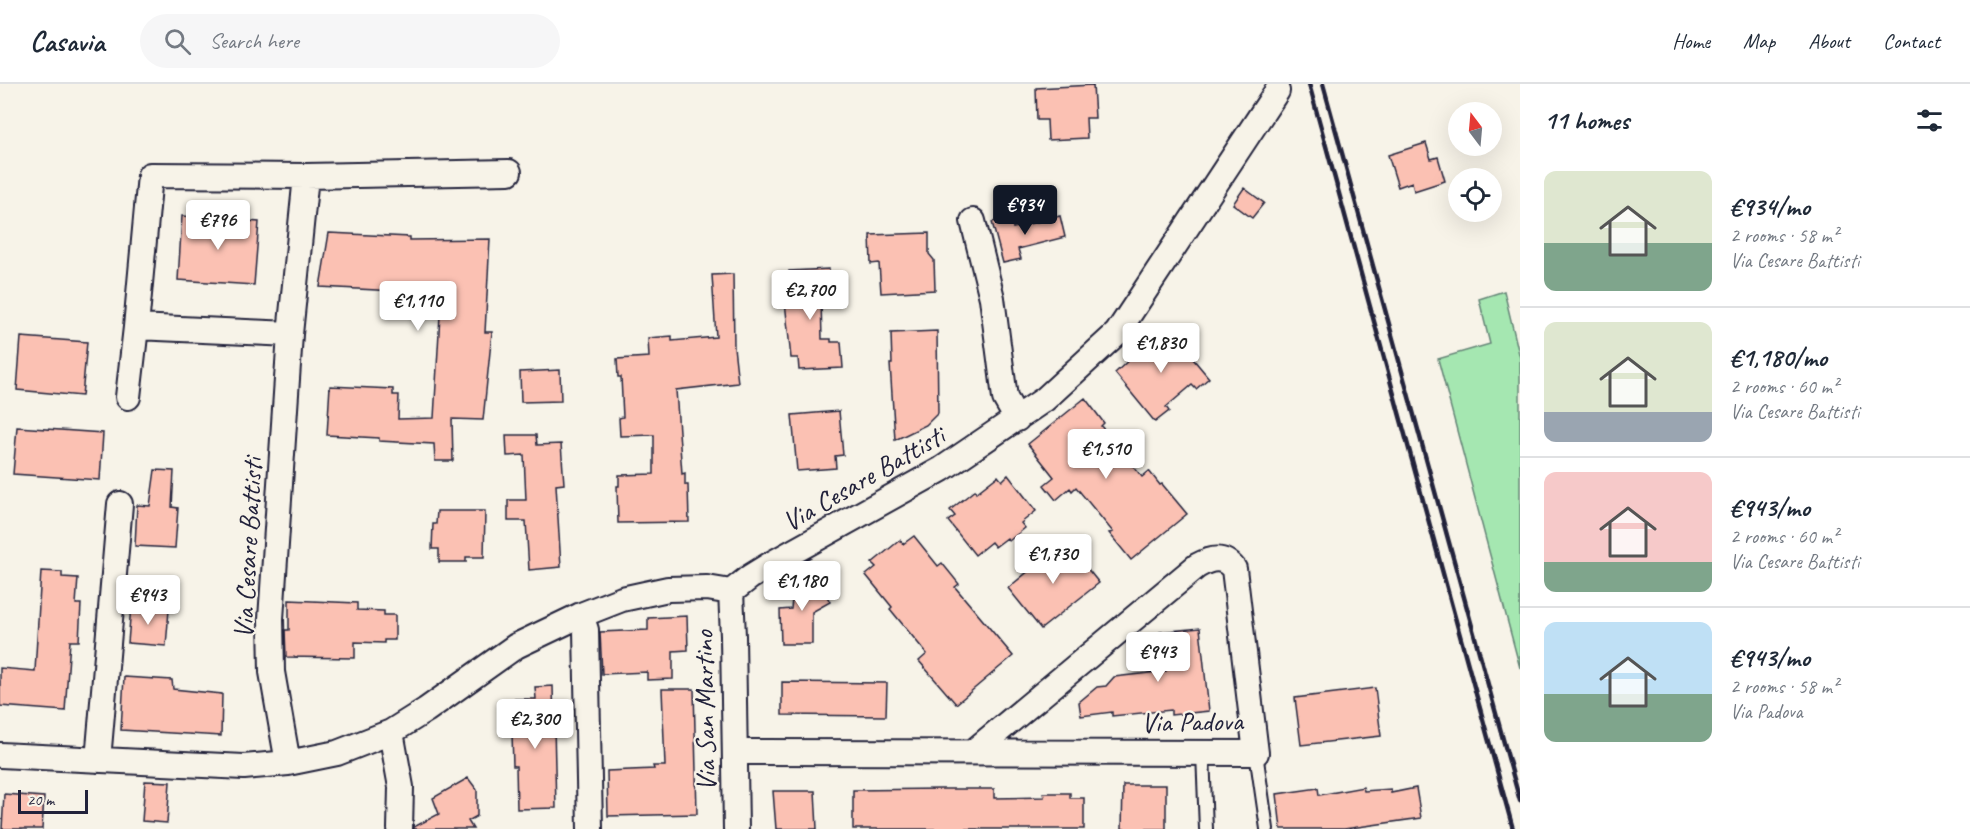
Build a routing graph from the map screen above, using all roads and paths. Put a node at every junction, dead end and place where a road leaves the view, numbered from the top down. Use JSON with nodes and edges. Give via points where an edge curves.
{"nodes":[{"id":1,"x":1277,"y":92,"type":"dead end"},
{"id":2,"x":509,"y":172,"type":"dead end"},
{"id":3,"x":306,"y":176,"type":"junction"},
{"id":4,"x":973,"y":221,"type":"dead end"},
{"id":5,"x":136,"y":327,"type":"junction"},
{"id":6,"x":290,"y":334,"type":"junction"},
{"id":7,"x":128,"y":398,"type":"dead end"},
{"id":8,"x":1017,"y":419,"type":"junction"},
{"id":9,"x":120,"y":504,"type":"dead end"},
{"id":10,"x":731,"y":592,"type":"junction"},
{"id":11,"x":581,"y":615,"type":"junction"},
{"id":12,"x":391,"y":732,"type":"junction"},
{"id":13,"x":735,"y":752,"type":"junction"},
{"id":14,"x":973,"y":752,"type":"junction"},
{"id":15,"x":1203,"y":753,"type":"junction"},
{"id":16,"x":1256,"y":753,"type":"junction"},
{"id":17,"x":0,"y":755,"type":"edge"},
{"id":18,"x":98,"y":760,"type":"junction"},
{"id":19,"x":288,"y":763,"type":"junction"},
{"id":20,"x":400,"y":829,"type":"edge"},
{"id":21,"x":590,"y":829,"type":"edge"},
{"id":22,"x":736,"y":829,"type":"edge"},
{"id":23,"x":1206,"y":829,"type":"edge"},
{"id":24,"x":1267,"y":829,"type":"edge"}],
"edges":[{"from":1,"to":8,"type":"street","name":"Via Cesare Battisti","via":[[1117,333],[1045,399]]},
{"from":2,"to":3,"type":"street"},
{"from":3,"to":5,"type":"street","via":[[150,175]]},
{"from":3,"to":6,"type":"street","name":"Via Cesare Battisti"},
{"from":4,"to":8,"type":"street","via":[[992,298],[1005,398]]},
{"from":5,"to":6,"type":"street"},
{"from":5,"to":7,"type":"street"},
{"from":6,"to":19,"type":"street","name":"Via Cesare Battisti","via":[[271,619],[272,672]]},
{"from":8,"to":10,"type":"street","name":"Via Cesare Battisti","via":[[942,469],[771,564]]},
{"from":9,"to":18,"type":"street"},
{"from":10,"to":11,"type":"street","via":[[668,589],[622,599]]},
{"from":10,"to":13,"type":"street","name":"Via San Martino"},
{"from":11,"to":12,"type":"street","via":[[516,646]]},
{"from":11,"to":21,"type":"street","via":[[586,630]]},
{"from":12,"to":19,"type":"street","via":[[337,753]]},
{"from":12,"to":20,"type":"street","via":[[401,787]]},
{"from":13,"to":14,"type":"street","name":"Via Padova"},
{"from":13,"to":22,"type":"street","name":"Via San Martino"},
{"from":14,"to":15,"type":"street","name":"Via Padova"},
{"from":14,"to":16,"type":"street","name":"Via Padova","via":[[1197,566],[1218,559],[1234,569]]},
{"from":15,"to":16,"type":"street","name":"Via Padova"},
{"from":15,"to":23,"type":"lane"},
{"from":16,"to":24,"type":"lane"},
{"from":17,"to":18,"type":"street"},
{"from":18,"to":19,"type":"street","via":[[244,767]]}]}
